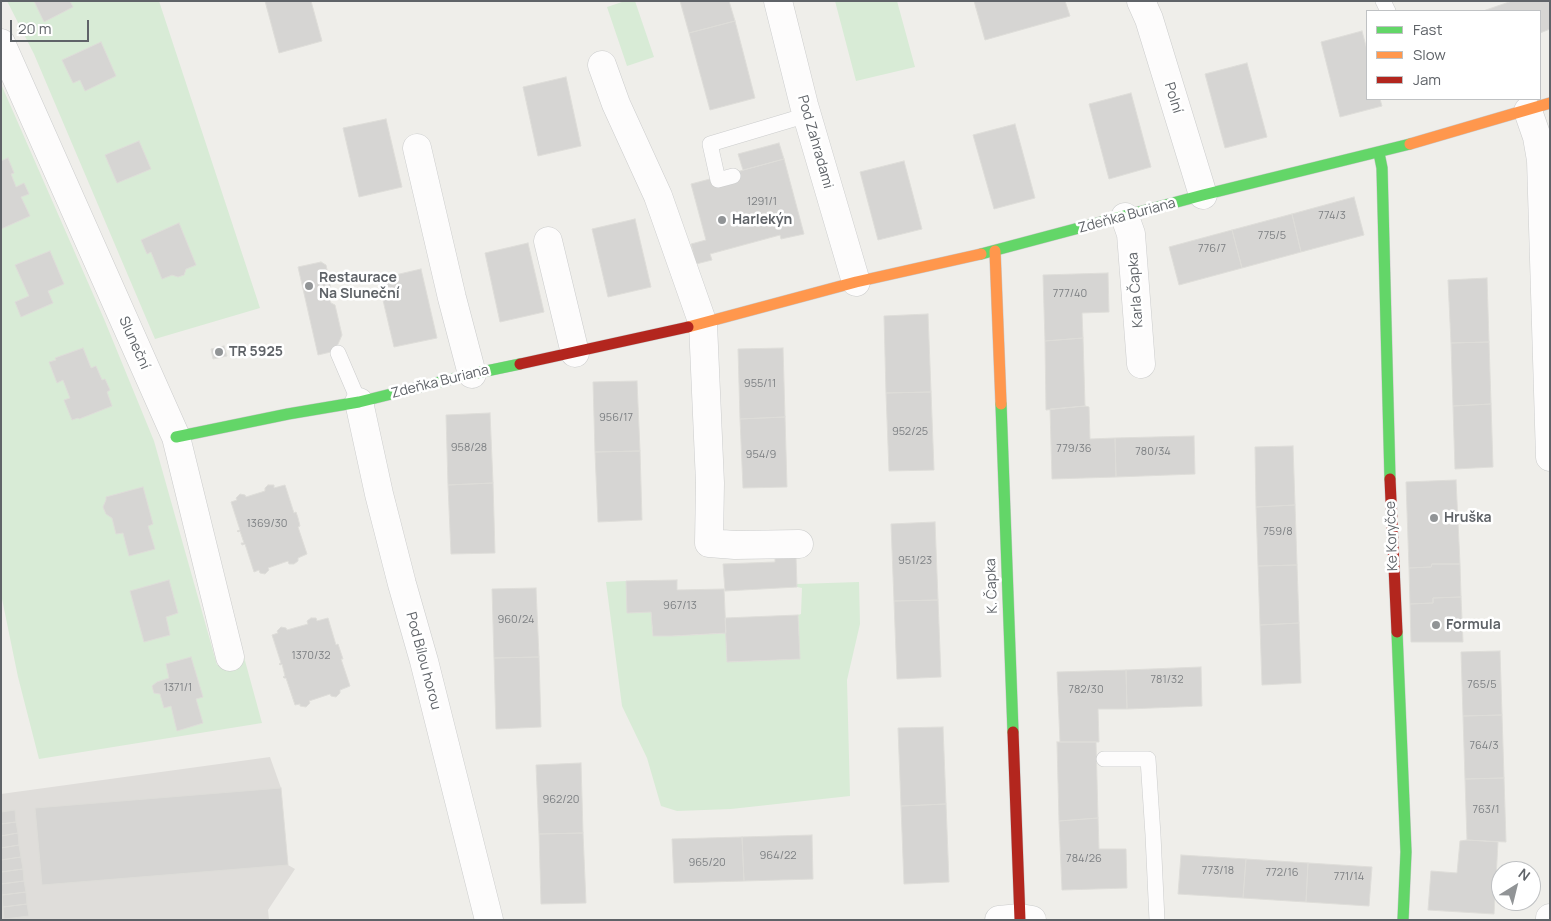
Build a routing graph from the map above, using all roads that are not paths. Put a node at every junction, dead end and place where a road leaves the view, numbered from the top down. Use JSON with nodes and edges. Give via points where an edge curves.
{"nodes":[{"id":1,"x":778,"y":1,"type":"edge"},
{"id":2,"x":1141,"y":1,"type":"edge"},
{"id":3,"x":1,"y":43,"type":"edge"},
{"id":4,"x":602,"y":65,"type":"dead end"},
{"id":5,"x":1539,"y":107,"type":"edge"},
{"id":6,"x":807,"y":115,"type":"junction"},
{"id":7,"x":417,"y":148,"type":"dead end"},
{"id":8,"x":1380,"y":153,"type":"junction"},
{"id":9,"x":733,"y":176,"type":"dead end"},
{"id":10,"x":1203,"y":195,"type":"junction"},
{"id":11,"x":1125,"y":217,"type":"junction"},
{"id":12,"x":548,"y":241,"type":"dead end"},
{"id":13,"x":995,"y":251,"type":"junction"},
{"id":14,"x":856,"y":282,"type":"junction"},
{"id":15,"x":703,"y":324,"type":"junction"},
{"id":16,"x":338,"y":353,"type":"dead end"},
{"id":17,"x":575,"y":353,"type":"junction"},
{"id":18,"x":1141,"y":364,"type":"dead end"},
{"id":19,"x":472,"y":374,"type":"junction"},
{"id":20,"x":359,"y":402,"type":"junction"},
{"id":21,"x":176,"y":437,"type":"junction"},
{"id":22,"x":1550,"y":457,"type":"edge"},
{"id":23,"x":800,"y":544,"type":"dead end"},
{"id":24,"x":230,"y":657,"type":"dead end"},
{"id":25,"x":1104,"y":759,"type":"dead end"},
{"id":26,"x":1018,"y":919,"type":"edge"},
{"id":27,"x":489,"y":920,"type":"edge"},
{"id":28,"x":1157,"y":920,"type":"edge"},
{"id":29,"x":1403,"y":920,"type":"edge"}],
"edges":[{"from":1,"to":6,"type":"street","name":"Pod Zahradami"},
{"from":2,"to":10,"type":"street","name":"Polní"},
{"from":3,"to":21,"type":"street","name":"Sluneční"},
{"from":4,"to":15,"type":"street","via":[[658,196]]},
{"from":5,"to":8,"type":"street","name":"Zdeňka Buriana"},
{"from":5,"to":22,"type":"street","via":[[1537,137],[1541,160]]},
{"from":6,"to":9,"type":"lane","via":[[710,144],[718,180]]},
{"from":6,"to":14,"type":"street","name":"Pod Zahradami"},
{"from":7,"to":19,"type":"street"},
{"from":8,"to":10,"type":"street","name":"Zdeňka Buriana"},
{"from":8,"to":29,"type":"street","name":"Ke Koryčce","via":[[1406,852]]},
{"from":10,"to":11,"type":"street","name":"Zdeňka Buriana"},
{"from":11,"to":13,"type":"street","name":"Zdeňka Buriana"},
{"from":11,"to":18,"type":"street","name":"Karla Čapka","via":[[1131,234]]},
{"from":12,"to":17,"type":"street"},
{"from":13,"to":14,"type":"street","name":"Zdeňka Buriana"},
{"from":13,"to":26,"type":"street","name":"K. Čapka"},
{"from":14,"to":15,"type":"street","name":"Zdeňka Buriana"},
{"from":15,"to":17,"type":"street","name":"Zdeňka Buriana"},
{"from":15,"to":23,"type":"street","via":[[710,483],[709,543]]},
{"from":16,"to":20,"type":"lane"},
{"from":17,"to":19,"type":"street","name":"Zdeňka Buriana"},
{"from":19,"to":20,"type":"street","name":"Zdeňka Buriana"},
{"from":20,"to":21,"type":"street","name":"Zdeňka Buriana"},
{"from":20,"to":27,"type":"street","name":"Pod Bílou horou","via":[[379,494]]},
{"from":21,"to":24,"type":"street","name":"Sluneční"},
{"from":25,"to":28,"type":"lane","via":[[1148,759]]}]}
